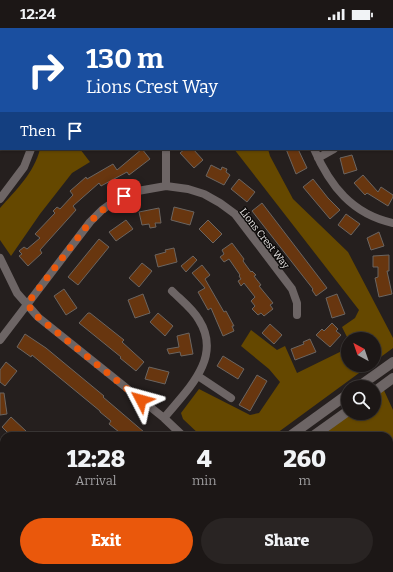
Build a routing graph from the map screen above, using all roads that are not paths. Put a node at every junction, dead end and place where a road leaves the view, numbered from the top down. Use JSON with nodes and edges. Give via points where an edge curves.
{"nodes":[{"id":1,"x":31,"y":150,"type":"edge"},
{"id":2,"x":166,"y":150,"type":"edge"},
{"id":3,"x":314,"y":150,"type":"edge"},
{"id":4,"x":332,"y":150,"type":"edge"},
{"id":5,"x":318,"y":158,"type":"junction"},
{"id":6,"x":166,"y":186,"type":"junction"},
{"id":7,"x":0,"y":199,"type":"edge"},
{"id":8,"x":393,"y":223,"type":"edge"},
{"id":9,"x":0,"y":258,"type":"edge"},
{"id":10,"x":172,"y":291,"type":"dead end"},
{"id":11,"x":27,"y":304,"type":"junction"},
{"id":12,"x":298,"y":315,"type":"dead end"},
{"id":13,"x":0,"y":340,"type":"edge"},
{"id":14,"x":393,"y":362,"type":"edge"},
{"id":15,"x":198,"y":376,"type":"junction"},
{"id":16,"x":393,"y":378,"type":"edge"},
{"id":17,"x":368,"y":380,"type":"edge"},
{"id":18,"x":381,"y":387,"type":"edge"},
{"id":19,"x":231,"y":398,"type":"dead end"},
{"id":20,"x":341,"y":399,"type":"edge"},
{"id":21,"x":341,"y":416,"type":"edge"},
{"id":22,"x":164,"y":418,"type":"junction"},
{"id":23,"x":178,"y":432,"type":"edge"},
{"id":24,"x":296,"y":432,"type":"edge"},
{"id":25,"x":319,"y":432,"type":"edge"}],
"edges":[{"from":1,"to":7,"type":"street","via":[[24,167]]},
{"from":2,"to":6,"type":"street"},
{"from":3,"to":5,"type":"street"},
{"from":4,"to":5,"type":"street"},
{"from":5,"to":8,"type":"street","via":[[333,184],[347,200],[374,218]]},
{"from":6,"to":11,"type":"street","name":"Lions Crest Way","via":[[132,192],[102,210]]},
{"from":6,"to":12,"type":"street","name":"Lions Crest Way","via":[[204,194],[235,214],[292,289]]},
{"from":9,"to":11,"type":"street","via":[[17,292]]},
{"from":10,"to":15,"type":"street","via":[[195,313],[206,334],[207,355]]},
{"from":11,"to":13,"type":"street","name":"Lions Crest Way"},
{"from":11,"to":22,"type":"street","via":[[38,317]]},
{"from":14,"to":17,"type":"street"},
{"from":15,"to":19,"type":"street"},
{"from":15,"to":22,"type":"street"},
{"from":16,"to":18,"type":"street"},
{"from":20,"to":24,"type":"street"},
{"from":21,"to":25,"type":"street"},
{"from":22,"to":23,"type":"street"}]}
